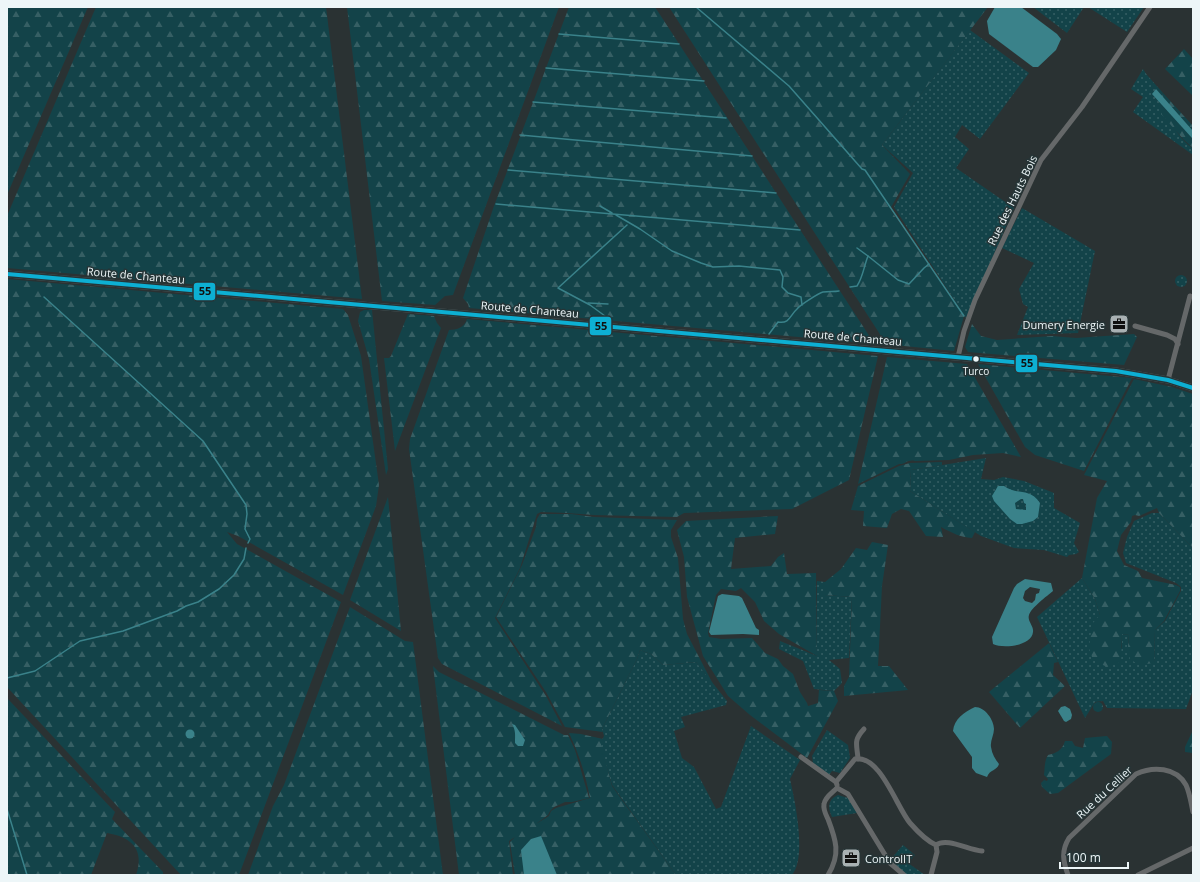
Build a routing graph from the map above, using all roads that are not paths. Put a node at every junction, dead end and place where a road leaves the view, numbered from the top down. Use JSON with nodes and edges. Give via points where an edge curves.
{"nodes":[{"id":1,"x":1150,"y":7,"type":"edge"},
{"id":2,"x":7,"y":274,"type":"edge"},
{"id":3,"x":1190,"y":296,"type":"dead end"},
{"id":4,"x":1135,"y":326,"type":"dead end"},
{"id":5,"x":1178,"y":344,"type":"junction"},
{"id":6,"x":958,"y":357,"type":"junction"},
{"id":7,"x":1168,"y":380,"type":"junction"},
{"id":8,"x":1193,"y":388,"type":"edge"},
{"id":9,"x":864,"y":729,"type":"dead end"},
{"id":10,"x":802,"y":757,"type":"dead end"},
{"id":11,"x":858,"y":759,"type":"junction"},
{"id":12,"x":836,"y":782,"type":"junction"},
{"id":13,"x":837,"y":788,"type":"junction"},
{"id":14,"x":1193,"y":812,"type":"edge"},
{"id":15,"x":936,"y":846,"type":"junction"},
{"id":16,"x":1193,"y":848,"type":"edge"},
{"id":17,"x":982,"y":851,"type":"dead end"},
{"id":18,"x":828,"y":875,"type":"edge"},
{"id":19,"x":904,"y":875,"type":"edge"},
{"id":20,"x":931,"y":875,"type":"edge"},
{"id":21,"x":1068,"y":875,"type":"edge"},
{"id":22,"x":1138,"y":875,"type":"edge"}],
"edges":[{"from":1,"to":6,"type":"street","name":"Rue des Hauts Bois","via":[[1082,107],[1041,160],[975,300]]},
{"from":2,"to":6,"type":"main road","name":"Route de Chanteau"},
{"from":3,"to":5,"type":"street"},
{"from":4,"to":5,"type":"street","via":[[1167,335]]},
{"from":5,"to":7,"type":"street"},
{"from":6,"to":7,"type":"main road","name":"Route de Chanteau","via":[[1124,372]]},
{"from":7,"to":8,"type":"main road","name":"Route de Chanteau"},
{"from":9,"to":11,"type":"street","via":[[855,742]]},
{"from":10,"to":12,"type":"street"},
{"from":11,"to":12,"type":"street","via":[[852,761]]},
{"from":11,"to":15,"type":"street","via":[[864,759],[877,768],[910,823]]},
{"from":12,"to":13,"type":"street"},
{"from":13,"to":18,"type":"street","via":[[827,797],[824,804],[836,845],[836,859]]},
{"from":13,"to":19,"type":"street","via":[[848,794],[890,863]]},
{"from":14,"to":21,"type":"street","name":"Rue du Cellier","via":[[1187,789],[1178,776],[1158,768],[1136,774],[1069,840],[1063,850]]},
{"from":15,"to":17,"type":"street","via":[[946,842]]},
{"from":15,"to":20,"type":"street","via":[[937,852]]},
{"from":16,"to":22,"type":"street"}]}
